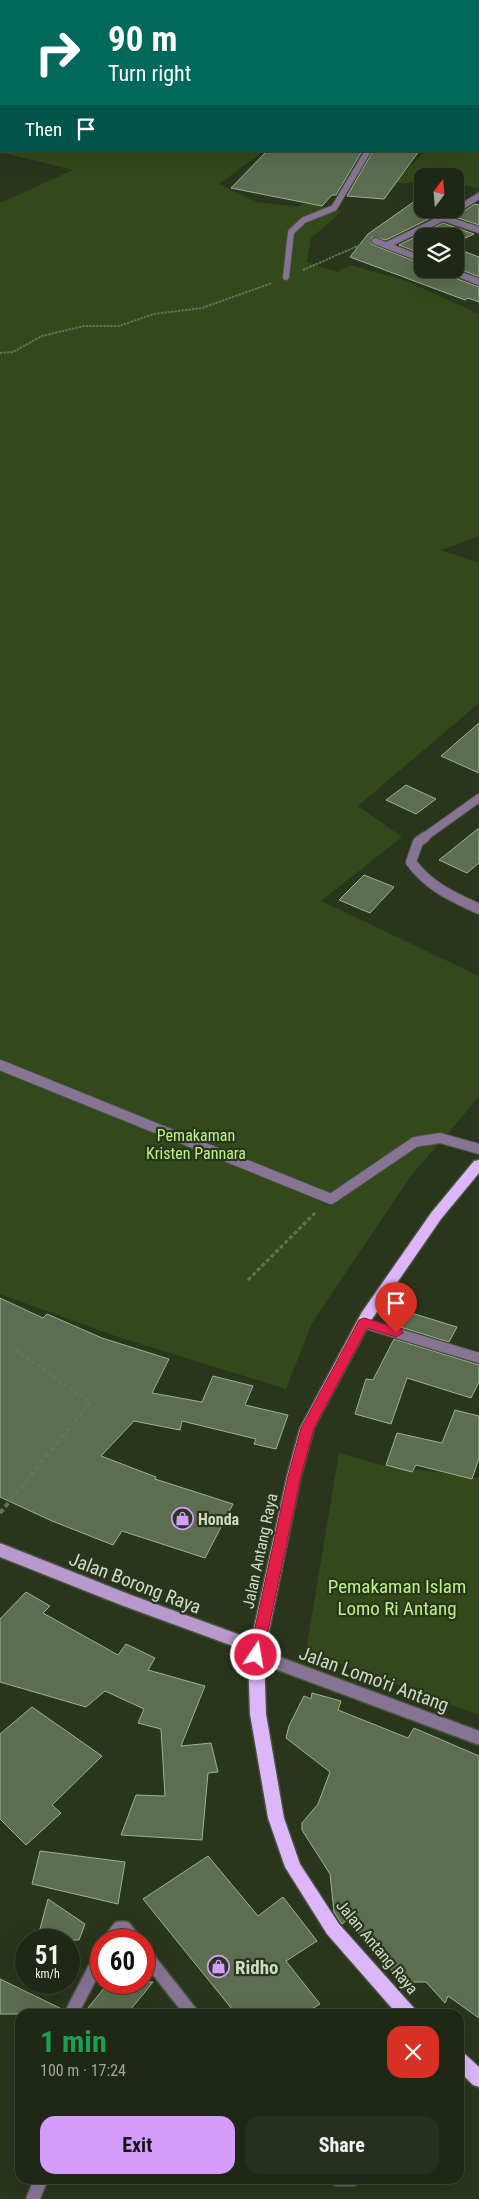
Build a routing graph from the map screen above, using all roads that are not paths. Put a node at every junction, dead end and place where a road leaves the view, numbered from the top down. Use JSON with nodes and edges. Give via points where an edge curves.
{"nodes":[{"id":1,"x":367,"y":152,"type":"edge"},
{"id":2,"x":479,"y":196,"type":"edge"},
{"id":3,"x":464,"y":205,"type":"edge"},
{"id":4,"x":443,"y":218,"type":"joint"},
{"id":5,"x":479,"y":230,"type":"edge"},
{"id":6,"x":375,"y":241,"type":"road end"},
{"id":7,"x":387,"y":245,"type":"junction"},
{"id":8,"x":414,"y":256,"type":"edge"},
{"id":9,"x":464,"y":276,"type":"edge"},
{"id":10,"x":286,"y":277,"type":"road end"},
{"id":11,"x":479,"y":282,"type":"edge"},
{"id":12,"x":479,"y":798,"type":"edge"},
{"id":13,"x":479,"y":910,"type":"edge"},
{"id":14,"x":0,"y":1065,"type":"edge"},
{"id":15,"x":479,"y":1149,"type":"edge"},
{"id":16,"x":479,"y":1164,"type":"edge"},
{"id":17,"x":364,"y":1323,"type":"junction"},
{"id":18,"x":479,"y":1358,"type":"edge"},
{"id":19,"x":0,"y":1550,"type":"edge"},
{"id":20,"x":257,"y":1652,"type":"junction"},
{"id":21,"x":479,"y":1738,"type":"edge"},
{"id":22,"x":155,"y":1966,"type":"edge"},
{"id":23,"x":90,"y":1977,"type":"edge"},
{"id":24,"x":74,"y":2009,"type":"edge"},
{"id":25,"x":188,"y":2009,"type":"edge"},
{"id":26,"x":404,"y":2009,"type":"edge"},
{"id":27,"x":464,"y":2065,"type":"edge"},
{"id":28,"x":479,"y":2079,"type":"edge"},
{"id":29,"x":39,"y":2184,"type":"edge"},
{"id":30,"x":33,"y":2199,"type":"edge"}],
"edges":[{"from":1,"to":10,"type":"street","via":[[334,208],[304,220],[291,232]]},
{"from":2,"to":3,"type":"street"},
{"from":4,"to":5,"type":"street"},
{"from":4,"to":7,"type":"street"},
{"from":6,"to":7,"type":"street"},
{"from":7,"to":8,"type":"street"},
{"from":9,"to":11,"type":"street"},
{"from":12,"to":13,"type":"street","via":[[418,842],[411,862],[417,873],[430,884]]},
{"from":14,"to":15,"type":"street","via":[[330,1199],[415,1142],[438,1136]]},
{"from":16,"to":17,"type":"main road","name":"Jalan Antang Raya","via":[[436,1216]]},
{"from":17,"to":18,"type":"street"},
{"from":17,"to":20,"type":"main road","name":"Jalan Antang Raya","via":[[307,1428]]},
{"from":19,"to":20,"type":"main road","name":"Jalan Borong Raya"},
{"from":20,"to":21,"type":"street","name":"Jalan Lomo'ri Antang"},
{"from":20,"to":26,"type":"main road","name":"Jalan Antang Raya","via":[[258,1714],[276,1818],[293,1868],[333,1930]]},
{"from":22,"to":25,"type":"street"},
{"from":23,"to":24,"type":"street"},
{"from":27,"to":28,"type":"main road"},
{"from":29,"to":30,"type":"street"}]}
